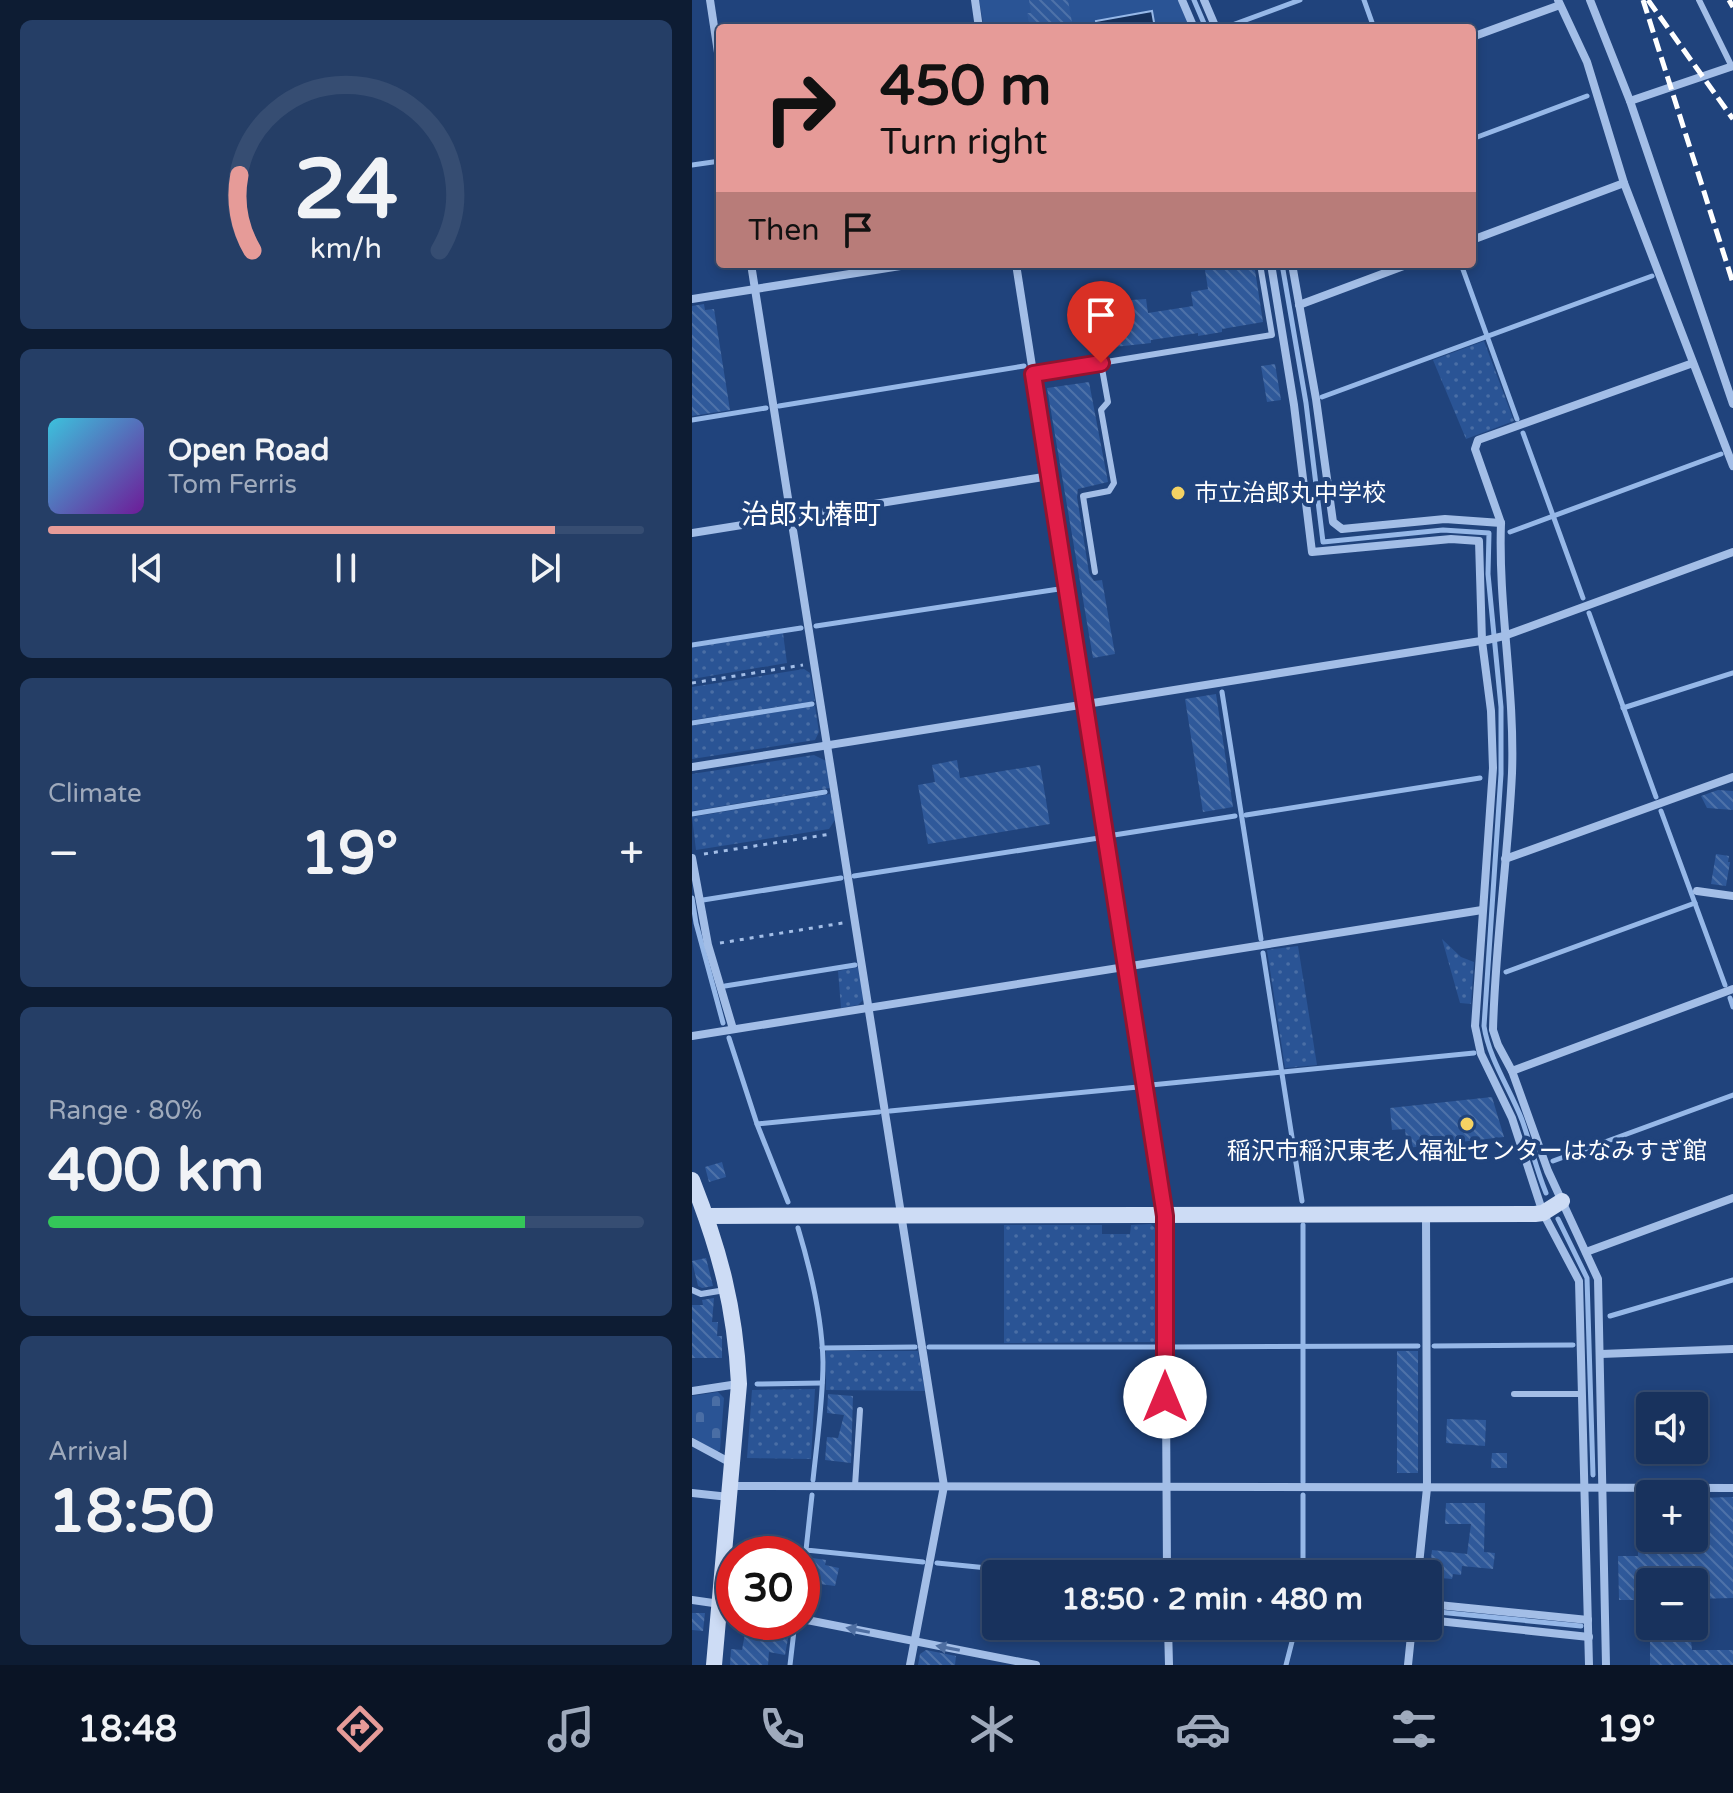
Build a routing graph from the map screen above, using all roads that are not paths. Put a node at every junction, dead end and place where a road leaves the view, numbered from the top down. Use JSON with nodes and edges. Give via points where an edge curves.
{"nodes":[{"id":1,"x":710,"y":0,"type":"edge"},
{"id":2,"x":975,"y":0,"type":"edge"},
{"id":3,"x":1182,"y":0,"type":"edge"},
{"id":4,"x":1204,"y":0,"type":"edge"},
{"id":5,"x":1590,"y":0,"type":"edge"},
{"id":6,"x":1699,"y":0,"type":"edge"},
{"id":7,"x":1559,"y":2,"type":"edge"},
{"id":8,"x":978,"y":24,"type":"edge"},
{"id":9,"x":1192,"y":24,"type":"edge"},
{"id":10,"x":1214,"y":24,"type":"edge"},
{"id":11,"x":1476,"y":35,"type":"edge"},
{"id":12,"x":716,"y":40,"type":"edge"},
{"id":13,"x":1732,"y":66,"type":"edge"},
{"id":14,"x":1630,"y":101,"type":"junction"},
{"id":15,"x":1624,"y":183,"type":"junction"},
{"id":16,"x":1476,"y":238,"type":"edge"},
{"id":17,"x":752,"y":268,"type":"edge"},
{"id":18,"x":888,"y":268,"type":"edge"},
{"id":19,"x":1017,"y":268,"type":"edge"},
{"id":20,"x":1261,"y":268,"type":"edge"},
{"id":21,"x":1272,"y":268,"type":"edge"},
{"id":22,"x":1293,"y":268,"type":"edge"},
{"id":23,"x":1398,"y":268,"type":"edge"},
{"id":24,"x":755,"y":289,"type":"junction"},
{"id":25,"x":692,"y":299,"type":"edge"},
{"id":26,"x":1299,"y":305,"type":"junction"},
{"id":27,"x":1101,"y":363,"type":"junction"},
{"id":28,"x":1693,"y":363,"type":"junction"},
{"id":29,"x":1033,"y":374,"type":"junction"},
{"id":30,"x":1733,"y":404,"type":"edge"},
{"id":31,"x":1733,"y":466,"type":"edge"},
{"id":32,"x":1050,"y":476,"type":"junction"},
{"id":33,"x":792,"y":517,"type":"junction"},
{"id":34,"x":1501,"y":523,"type":"junction"},
{"id":35,"x":692,"y":533,"type":"edge"},
{"id":36,"x":1733,"y":552,"type":"edge"},
{"id":37,"x":1095,"y":572,"type":"dead end"},
{"id":38,"x":1501,"y":637,"type":"junction"},
{"id":39,"x":1485,"y":641,"type":"junction"},
{"id":40,"x":1086,"y":704,"type":"junction"},
{"id":41,"x":828,"y":745,"type":"junction"},
{"id":42,"x":692,"y":767,"type":"edge"},
{"id":43,"x":1733,"y":777,"type":"edge"},
{"id":44,"x":692,"y":857,"type":"edge"},
{"id":45,"x":1505,"y":859,"type":"junction"},
{"id":46,"x":1697,"y":891,"type":"dead end"},
{"id":47,"x":1733,"y":896,"type":"edge"},
{"id":48,"x":1482,"y":910,"type":"junction"},
{"id":49,"x":1127,"y":967,"type":"junction"},
{"id":50,"x":1733,"y":989,"type":"edge"},
{"id":51,"x":870,"y":1007,"type":"junction"},
{"id":52,"x":733,"y":1029,"type":"junction"},
{"id":53,"x":692,"y":1036,"type":"edge"},
{"id":54,"x":1512,"y":1071,"type":"junction"},
{"id":55,"x":692,"y":1180,"type":"edge"},
{"id":56,"x":1733,"y":1198,"type":"edge"},
{"id":57,"x":1562,"y":1201,"type":"junction"},
{"id":58,"x":700,"y":1210,"type":"edge"},
{"id":59,"x":1543,"y":1213,"type":"junction"},
{"id":60,"x":1426,"y":1215,"type":"junction"},
{"id":61,"x":902,"y":1216,"type":"junction"},
{"id":62,"x":1165,"y":1216,"type":"junction"},
{"id":63,"x":1586,"y":1252,"type":"junction"},
{"id":64,"x":728,"y":1289,"type":"junction"},
{"id":65,"x":692,"y":1290,"type":"edge"},
{"id":66,"x":1733,"y":1349,"type":"edge"},
{"id":67,"x":1601,"y":1354,"type":"junction"},
{"id":68,"x":739,"y":1384,"type":"junction"},
{"id":69,"x":692,"y":1391,"type":"edge"},
{"id":70,"x":1514,"y":1394,"type":"dead end"},
{"id":71,"x":1582,"y":1394,"type":"junction"},
{"id":72,"x":860,"y":1410,"type":"dead end"},
{"id":73,"x":692,"y":1442,"type":"edge"},
{"id":74,"x":732,"y":1463,"type":"junction"},
{"id":75,"x":855,"y":1486,"type":"junction"},
{"id":76,"x":944,"y":1486,"type":"junction"},
{"id":77,"x":1165,"y":1487,"type":"junction"},
{"id":78,"x":1427,"y":1488,"type":"junction"},
{"id":79,"x":1584,"y":1488,"type":"junction"},
{"id":80,"x":1601,"y":1488,"type":"junction"},
{"id":81,"x":1733,"y":1488,"type":"edge"},
{"id":82,"x":730,"y":1491,"type":"junction"},
{"id":83,"x":692,"y":1493,"type":"edge"},
{"id":84,"x":729,"y":1536,"type":"edge"},
{"id":85,"x":1167,"y":1560,"type":"edge"},
{"id":86,"x":1419,"y":1560,"type":"edge"},
{"id":87,"x":692,"y":1600,"type":"edge"},
{"id":88,"x":716,"y":1603,"type":"edge"},
{"id":89,"x":1442,"y":1605,"type":"edge"},
{"id":90,"x":1588,"y":1620,"type":"junction"},
{"id":91,"x":1442,"y":1621,"type":"edge"},
{"id":92,"x":820,"y":1623,"type":"edge"},
{"id":93,"x":1589,"y":1637,"type":"junction"},
{"id":94,"x":719,"y":1640,"type":"edge"},
{"id":95,"x":1168,"y":1640,"type":"edge"},
{"id":96,"x":1411,"y":1640,"type":"edge"},
{"id":97,"x":914,"y":1641,"type":"junction"},
{"id":98,"x":714,"y":1665,"type":"edge"},
{"id":99,"x":910,"y":1665,"type":"edge"},
{"id":100,"x":1036,"y":1665,"type":"edge"},
{"id":101,"x":1169,"y":1665,"type":"edge"},
{"id":102,"x":1408,"y":1665,"type":"edge"},
{"id":103,"x":1589,"y":1665,"type":"edge"},
{"id":104,"x":1606,"y":1665,"type":"edge"}],
"edges":[{"from":1,"to":12,"type":"street"},
{"from":2,"to":8,"type":"street"},
{"from":3,"to":9,"type":"street"},
{"from":4,"to":10,"type":"street"},
{"from":5,"to":14,"type":"street"},
{"from":6,"to":13,"type":"lane"},
{"from":7,"to":11,"type":"street"},
{"from":7,"to":15,"type":"street","via":[[1587,62]]},
{"from":13,"to":14,"type":"street"},
{"from":14,"to":30,"type":"street"},
{"from":15,"to":16,"type":"street"},
{"from":15,"to":28,"type":"street"},
{"from":17,"to":24,"type":"street"},
{"from":18,"to":24,"type":"street"},
{"from":19,"to":29,"type":"street"},
{"from":20,"to":27,"type":"lane","via":[[1272,335]]},
{"from":21,"to":39,"type":"street","via":[[1312,552],[1479,541]]},
{"from":22,"to":26,"type":"street"},
{"from":23,"to":26,"type":"street"},
{"from":24,"to":25,"type":"street"},
{"from":24,"to":33,"type":"street"},
{"from":26,"to":34,"type":"street","via":[[1333,522],[1342,529],[1445,519]]},
{"from":27,"to":29,"type":"lane"},
{"from":27,"to":37,"type":"lane","via":[[1108,402],[1101,410],[1114,483],[1109,491],[1083,496]]},
{"from":28,"to":31,"type":"street"},
{"from":28,"to":34,"type":"street","via":[[1478,440],[1475,449]]},
{"from":29,"to":32,"type":"street"},
{"from":32,"to":33,"type":"street"},
{"from":32,"to":40,"type":"street"},
{"from":33,"to":35,"type":"street"},
{"from":33,"to":41,"type":"street"},
{"from":34,"to":38,"type":"street"},
{"from":36,"to":38,"type":"street"},
{"from":38,"to":39,"type":"street"},
{"from":38,"to":45,"type":"street","via":[[1512,714]]},
{"from":39,"to":40,"type":"street"},
{"from":39,"to":48,"type":"street","via":[[1493,768]]},
{"from":40,"to":41,"type":"street"},
{"from":40,"to":49,"type":"street"},
{"from":41,"to":42,"type":"street"},
{"from":41,"to":51,"type":"street"},
{"from":43,"to":45,"type":"street"},
{"from":44,"to":52,"type":"street","via":[[708,945]]},
{"from":45,"to":54,"type":"street","via":[[1493,1030]]},
{"from":46,"to":47,"type":"street"},
{"from":48,"to":49,"type":"street"},
{"from":48,"to":59,"type":"street","via":[[1475,1026]]},
{"from":49,"to":51,"type":"street"},
{"from":49,"to":62,"type":"street"},
{"from":50,"to":54,"type":"street"},
{"from":51,"to":52,"type":"street"},
{"from":51,"to":61,"type":"street"},
{"from":52,"to":53,"type":"street"},
{"from":54,"to":57,"type":"street"},
{"from":55,"to":58,"type":"street"},
{"from":56,"to":63,"type":"street"},
{"from":57,"to":59,"type":"street"},
{"from":57,"to":63,"type":"street"},
{"from":58,"to":61,"type":"street"},
{"from":58,"to":64,"type":"street"},
{"from":59,"to":60,"type":"street"},
{"from":59,"to":71,"type":"street","via":[[1579,1281]]},
{"from":60,"to":62,"type":"street"},
{"from":60,"to":78,"type":"street"},
{"from":61,"to":62,"type":"street"},
{"from":61,"to":76,"type":"street"},
{"from":62,"to":77,"type":"street"},
{"from":63,"to":67,"type":"street","via":[[1598,1279]]},
{"from":64,"to":65,"type":"lane","via":[[701,1294]]},
{"from":64,"to":68,"type":"street"},
{"from":66,"to":67,"type":"street"},
{"from":67,"to":80,"type":"street"},
{"from":68,"to":69,"type":"street"},
{"from":68,"to":74,"type":"street"},
{"from":70,"to":71,"type":"lane"},
{"from":71,"to":79,"type":"street"},
{"from":72,"to":75,"type":"lane"},
{"from":73,"to":74,"type":"street"},
{"from":74,"to":82,"type":"street"},
{"from":75,"to":76,"type":"street"},
{"from":75,"to":82,"type":"street"},
{"from":76,"to":77,"type":"street"},
{"from":76,"to":97,"type":"street"},
{"from":77,"to":78,"type":"street"},
{"from":77,"to":85,"type":"street"},
{"from":78,"to":79,"type":"street"},
{"from":78,"to":86,"type":"street"},
{"from":79,"to":80,"type":"street"},
{"from":79,"to":90,"type":"street"},
{"from":80,"to":81,"type":"street"},
{"from":80,"to":104,"type":"street"},
{"from":82,"to":83,"type":"street"},
{"from":82,"to":84,"type":"street"},
{"from":87,"to":88,"type":"street"},
{"from":89,"to":90,"type":"street"},
{"from":90,"to":93,"type":"street"},
{"from":91,"to":93,"type":"street"},
{"from":97,"to":92,"type":"street","one_way":true},
{"from":93,"to":103,"type":"street"},
{"from":94,"to":98,"type":"street"},
{"from":95,"to":101,"type":"street"},
{"from":96,"to":102,"type":"street"},
{"from":97,"to":99,"type":"street"},
{"from":100,"to":97,"type":"street","one_way":true}]}
